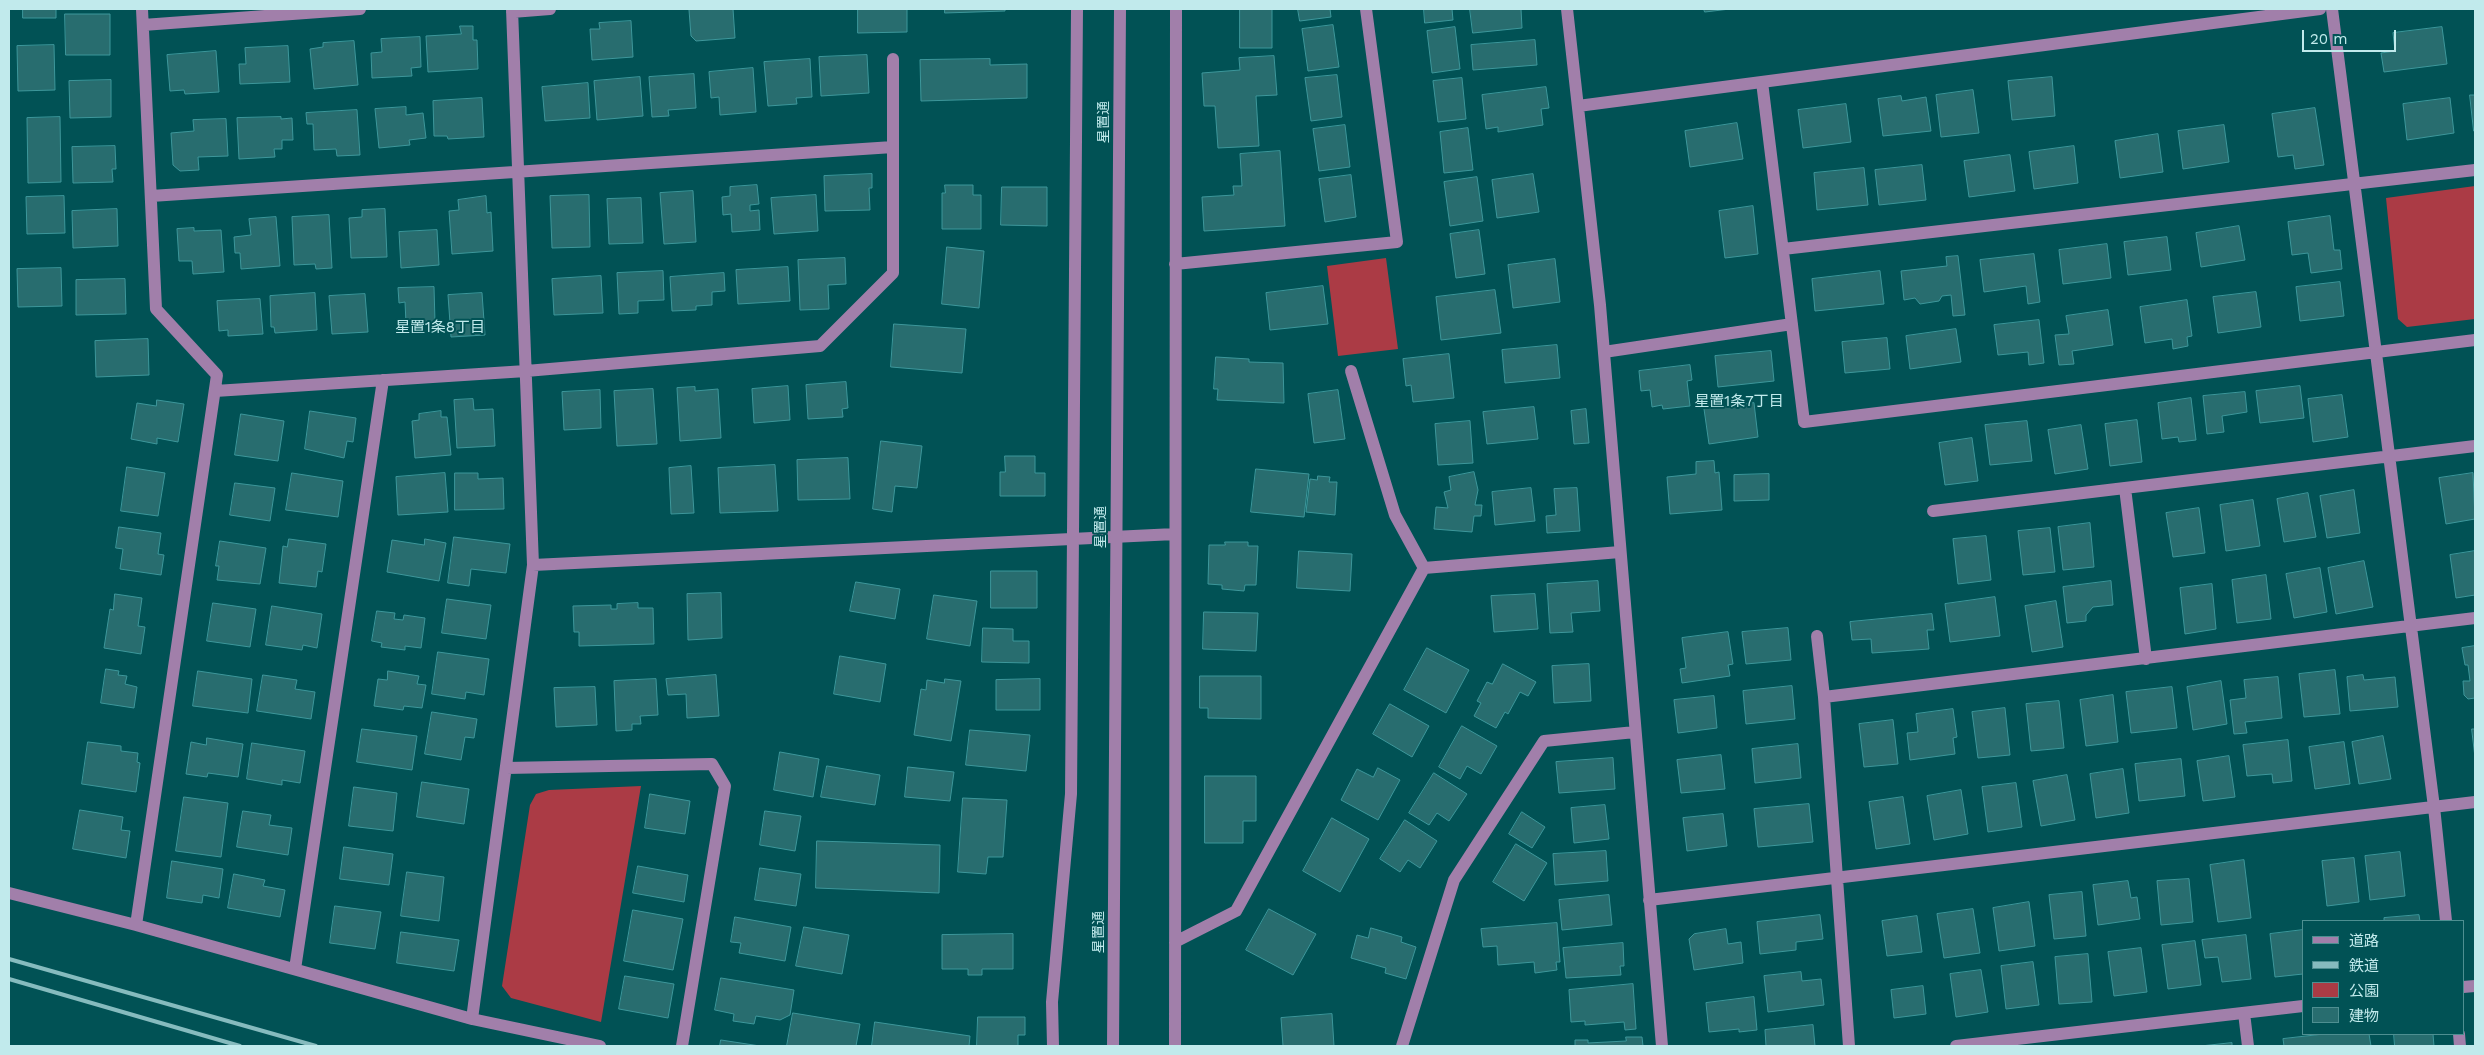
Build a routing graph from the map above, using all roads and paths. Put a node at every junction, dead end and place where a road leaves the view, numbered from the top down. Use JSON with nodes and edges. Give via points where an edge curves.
{"nodes":[{"id":1,"x":142,"y":9,"type":"edge"},
{"id":2,"x":360,"y":9,"type":"edge"},
{"id":3,"x":550,"y":9,"type":"edge"},
{"id":4,"x":1077,"y":9,"type":"edge"},
{"id":5,"x":1120,"y":9,"type":"edge"},
{"id":6,"x":1176,"y":9,"type":"edge"},
{"id":7,"x":1366,"y":9,"type":"edge"},
{"id":8,"x":1567,"y":9,"type":"edge"},
{"id":9,"x":2320,"y":9,"type":"edge"},
{"id":10,"x":2332,"y":9,"type":"edge"},
{"id":11,"x":512,"y":11,"type":"edge"},
{"id":12,"x":143,"y":25,"type":"junction"},
{"id":13,"x":893,"y":58,"type":"dead end"},
{"id":14,"x":1762,"y":82,"type":"junction"},
{"id":15,"x":1578,"y":106,"type":"junction"},
{"id":16,"x":893,"y":147,"type":"junction"},
{"id":17,"x":2475,"y":170,"type":"edge"},
{"id":18,"x":518,"y":173,"type":"junction"},
{"id":19,"x":2356,"y":185,"type":"junction"},
{"id":20,"x":151,"y":196,"type":"junction"},
{"id":21,"x":1783,"y":249,"type":"junction"},
{"id":22,"x":1175,"y":264,"type":"junction"},
{"id":23,"x":1792,"y":324,"type":"junction"},
{"id":24,"x":2475,"y":340,"type":"edge"},
{"id":25,"x":1604,"y":352,"type":"junction"},
{"id":26,"x":2376,"y":352,"type":"junction"},
{"id":27,"x":526,"y":371,"type":"junction"},
{"id":28,"x":1351,"y":372,"type":"dead end"},
{"id":29,"x":383,"y":380,"type":"junction"},
{"id":30,"x":215,"y":391,"type":"junction"},
{"id":31,"x":2475,"y":446,"type":"edge"},
{"id":32,"x":2389,"y":457,"type":"junction"},
{"id":33,"x":2125,"y":488,"type":"junction"},
{"id":34,"x":1933,"y":511,"type":"dead end"},
{"id":35,"x":1175,"y":534,"type":"junction"},
{"id":36,"x":1073,"y":541,"type":"junction"},
{"id":37,"x":1620,"y":552,"type":"junction"},
{"id":38,"x":533,"y":565,"type":"junction"},
{"id":39,"x":1424,"y":568,"type":"junction"},
{"id":40,"x":2475,"y":618,"type":"edge"},
{"id":41,"x":2411,"y":626,"type":"junction"},
{"id":42,"x":1817,"y":636,"type":"dead end"},
{"id":43,"x":2146,"y":658,"type":"junction"},
{"id":44,"x":1824,"y":697,"type":"junction"},
{"id":45,"x":1635,"y":732,"type":"junction"},
{"id":46,"x":506,"y":768,"type":"junction"},
{"id":47,"x":2475,"y":802,"type":"edge"},
{"id":48,"x":2434,"y":807,"type":"junction"},
{"id":49,"x":1837,"y":878,"type":"junction"},
{"id":50,"x":9,"y":893,"type":"edge"},
{"id":51,"x":1649,"y":900,"type":"junction"},
{"id":52,"x":2446,"y":920,"type":"edge"},
{"id":53,"x":136,"y":925,"type":"junction"},
{"id":54,"x":1175,"y":942,"type":"junction"},
{"id":55,"x":295,"y":969,"type":"junction"},
{"id":56,"x":2302,"y":1006,"type":"edge"},
{"id":57,"x":2244,"y":1013,"type":"junction"},
{"id":58,"x":472,"y":1019,"type":"junction"},
{"id":59,"x":2050,"y":1041,"type":"edge"},
{"id":60,"x":600,"y":1046,"type":"edge"},
{"id":61,"x":682,"y":1046,"type":"edge"},
{"id":62,"x":1053,"y":1046,"type":"edge"},
{"id":63,"x":1113,"y":1046,"type":"edge"},
{"id":64,"x":1175,"y":1046,"type":"edge"},
{"id":65,"x":1402,"y":1046,"type":"edge"},
{"id":66,"x":1662,"y":1046,"type":"edge"},
{"id":67,"x":1849,"y":1046,"type":"edge"},
{"id":68,"x":1956,"y":1046,"type":"edge"},
{"id":69,"x":2248,"y":1046,"type":"edge"}],
"edges":[{"from":1,"to":12,"type":"street"},
{"from":2,"to":12,"type":"street"},
{"from":3,"to":11,"type":"street"},
{"from":4,"to":36,"type":"street"},
{"from":5,"to":63,"type":"street","name":"星置通","bridge":true},
{"from":6,"to":22,"type":"street"},
{"from":7,"to":22,"type":"street","via":[[1397,242]]},
{"from":8,"to":15,"type":"street"},
{"from":9,"to":14,"type":"street"},
{"from":10,"to":19,"type":"street"},
{"from":11,"to":18,"type":"street"},
{"from":12,"to":20,"type":"street"},
{"from":13,"to":16,"type":"street"},
{"from":14,"to":15,"type":"street"},
{"from":14,"to":21,"type":"street"},
{"from":15,"to":25,"type":"street"},
{"from":16,"to":18,"type":"street"},
{"from":16,"to":27,"type":"street","via":[[893,273],[820,346]]},
{"from":17,"to":19,"type":"street"},
{"from":18,"to":20,"type":"street"},
{"from":18,"to":27,"type":"street"},
{"from":19,"to":21,"type":"street"},
{"from":19,"to":26,"type":"street"},
{"from":20,"to":30,"type":"street","via":[[156,309],[217,375]]},
{"from":21,"to":23,"type":"street"},
{"from":22,"to":35,"type":"street"},
{"from":23,"to":25,"type":"street"},
{"from":23,"to":26,"type":"street","via":[[1804,422]]},
{"from":24,"to":26,"type":"street"},
{"from":25,"to":37,"type":"street"},
{"from":26,"to":32,"type":"street"},
{"from":27,"to":29,"type":"street"},
{"from":27,"to":38,"type":"street"},
{"from":28,"to":39,"type":"street","via":[[1395,515]]},
{"from":29,"to":30,"type":"street"},
{"from":29,"to":55,"type":"street"},
{"from":30,"to":53,"type":"street"},
{"from":31,"to":32,"type":"street"},
{"from":32,"to":33,"type":"street"},
{"from":32,"to":41,"type":"street"},
{"from":33,"to":34,"type":"street"},
{"from":33,"to":43,"type":"street"},
{"from":35,"to":36,"type":"street"},
{"from":35,"to":54,"type":"street"},
{"from":36,"to":38,"type":"street"},
{"from":36,"to":62,"type":"street","via":[[1071,794],[1052,1002]]},
{"from":37,"to":39,"type":"street"},
{"from":37,"to":45,"type":"street"},
{"from":38,"to":46,"type":"street"},
{"from":39,"to":54,"type":"street","via":[[1236,911]]},
{"from":40,"to":41,"type":"street"},
{"from":41,"to":43,"type":"street"},
{"from":41,"to":48,"type":"street"},
{"from":42,"to":44,"type":"street"},
{"from":43,"to":44,"type":"street"},
{"from":44,"to":49,"type":"street"},
{"from":45,"to":51,"type":"street"},
{"from":45,"to":65,"type":"street","via":[[1544,741],[1454,880]]},
{"from":46,"to":58,"type":"street"},
{"from":46,"to":61,"type":"street","via":[[712,764],[725,786]]},
{"from":47,"to":48,"type":"street"},
{"from":48,"to":49,"type":"street"},
{"from":48,"to":52,"type":"street"},
{"from":49,"to":51,"type":"street"},
{"from":49,"to":67,"type":"street"},
{"from":50,"to":53,"type":"street"},
{"from":51,"to":66,"type":"street"},
{"from":53,"to":55,"type":"street"},
{"from":54,"to":64,"type":"street"},
{"from":55,"to":58,"type":"street"},
{"from":56,"to":57,"type":"street"},
{"from":57,"to":59,"type":"street"},
{"from":57,"to":69,"type":"street"},
{"from":58,"to":60,"type":"street"},
{"from":59,"to":68,"type":"street"}]}
